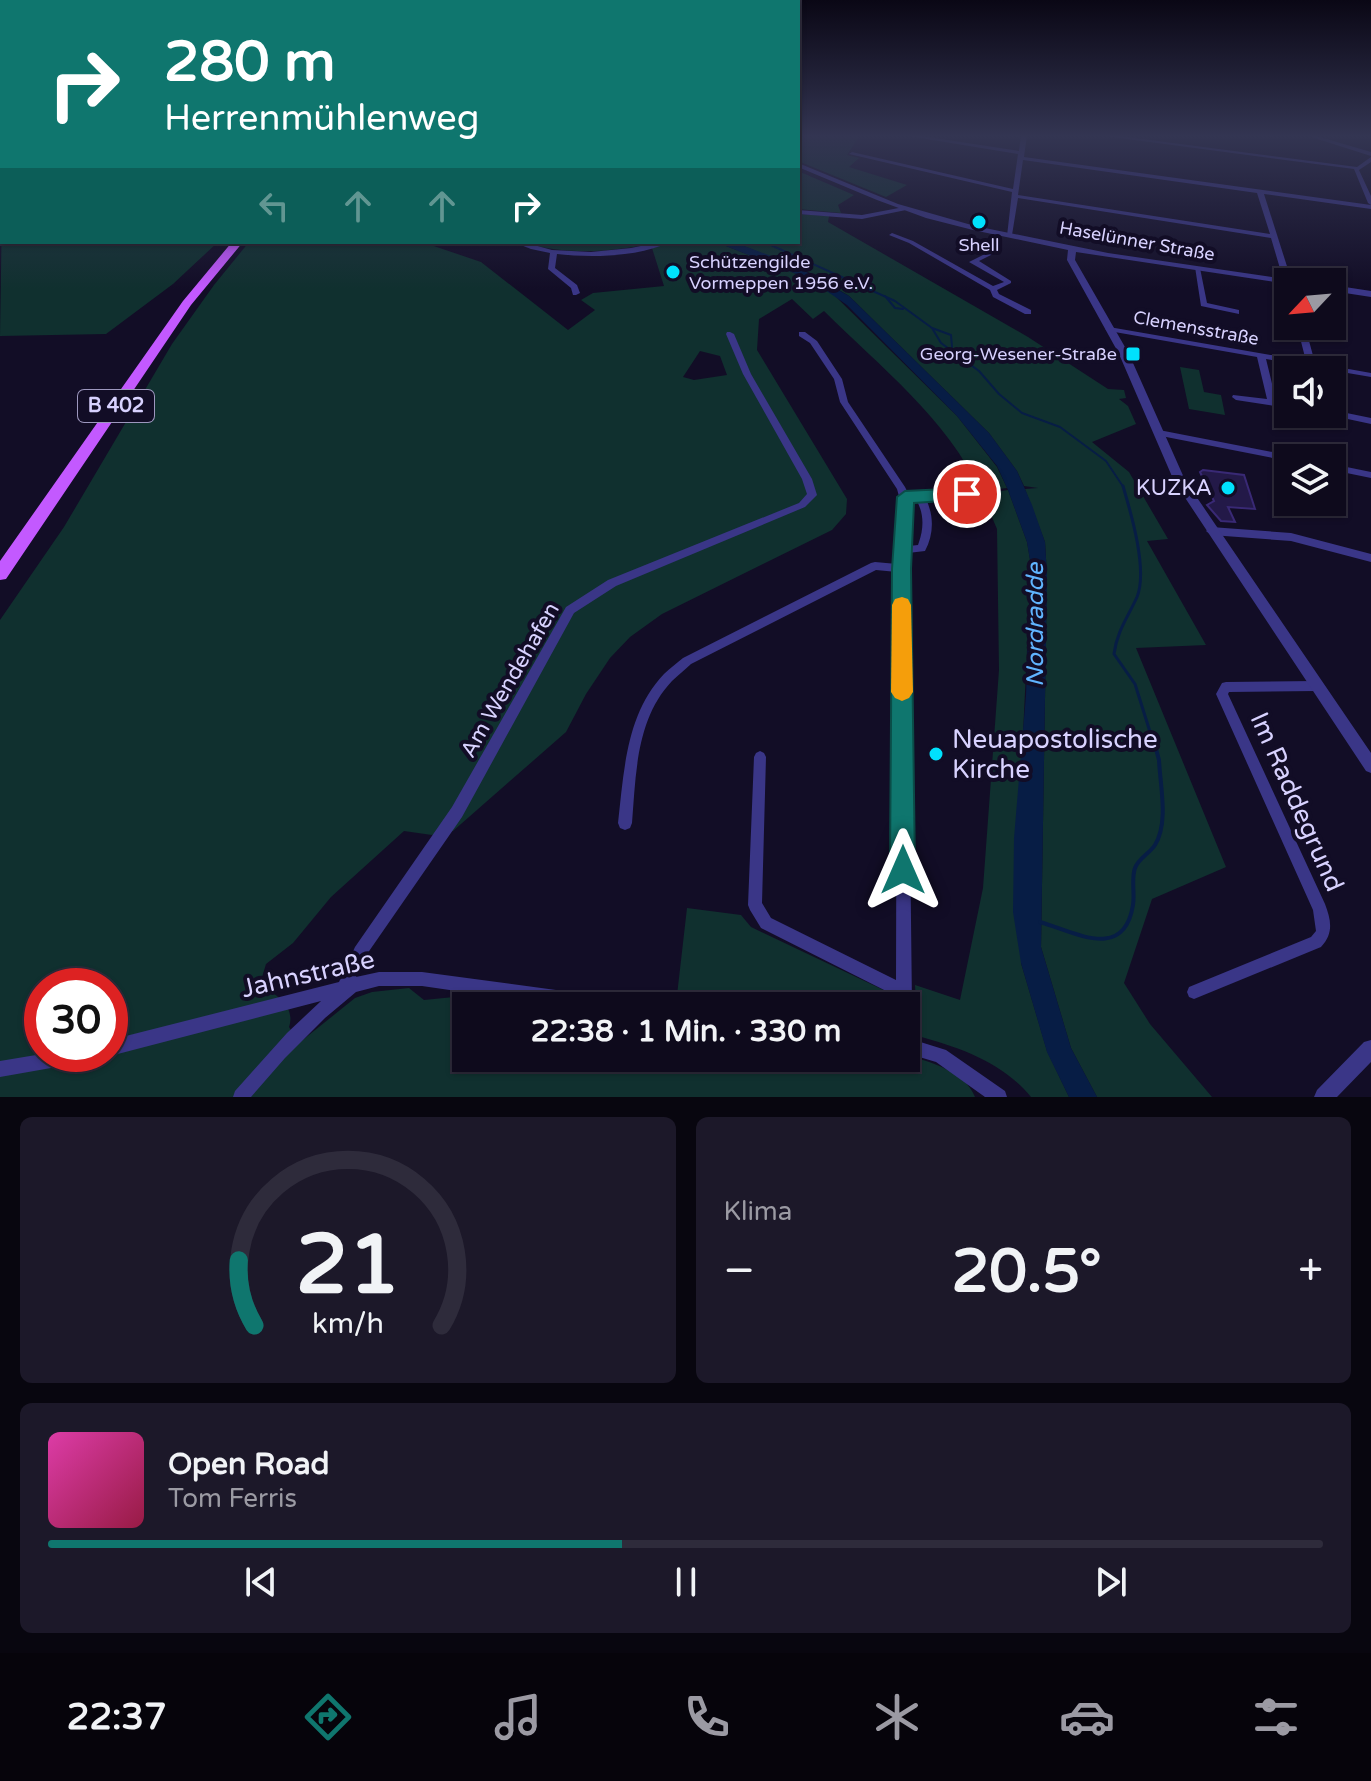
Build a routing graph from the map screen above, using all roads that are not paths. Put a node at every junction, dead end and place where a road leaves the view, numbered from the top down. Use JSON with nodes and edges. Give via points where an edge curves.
{"nodes":[{"id":1,"x":849,"y":186,"type":"edge"},
{"id":2,"x":982,"y":186,"type":"edge"},
{"id":3,"x":1015,"y":186,"type":"edge"},
{"id":4,"x":1221,"y":186,"type":"edge"},
{"id":5,"x":1363,"y":186,"type":"edge"},
{"id":6,"x":1260,"y":192,"type":"junction"},
{"id":7,"x":1014,"y":194,"type":"junction"},
{"id":8,"x":1371,"y":205,"type":"edge"},
{"id":9,"x":904,"y":209,"type":"junction"},
{"id":10,"x":800,"y":212,"type":"edge"},
{"id":11,"x":997,"y":233,"type":"junction"},
{"id":12,"x":892,"y":235,"type":"dead end"},
{"id":13,"x":1009,"y":235,"type":"junction"},
{"id":14,"x":1273,"y":236,"type":"junction"},
{"id":15,"x":236,"y":244,"type":"edge"},
{"id":16,"x":524,"y":244,"type":"edge"},
{"id":17,"x":655,"y":244,"type":"edge"},
{"id":18,"x":1073,"y":247,"type":"junction"},
{"id":19,"x":554,"y":252,"type":"junction"},
{"id":20,"x":974,"y":261,"type":"junction"},
{"id":21,"x":959,"y":268,"type":"junction"},
{"id":22,"x":1197,"y":268,"type":"junction"},
{"id":23,"x":1284,"y":268,"type":"edge"},
{"id":24,"x":1274,"y":280,"type":"edge"},
{"id":25,"x":993,"y":289,"type":"junction"},
{"id":26,"x":1346,"y":290,"type":"edge"},
{"id":27,"x":576,"y":293,"type":"dead end"},
{"id":28,"x":1371,"y":294,"type":"edge"},
{"id":29,"x":1028,"y":312,"type":"dead end"},
{"id":30,"x":1236,"y":312,"type":"dead end"},
{"id":31,"x":1109,"y":329,"type":"junction"},
{"id":32,"x":730,"y":334,"type":"dead end"},
{"id":33,"x":802,"y":334,"type":"dead end"},
{"id":34,"x":1261,"y":356,"type":"junction"},
{"id":35,"x":1274,"y":358,"type":"edge"},
{"id":36,"x":1346,"y":370,"type":"edge"},
{"id":37,"x":1371,"y":375,"type":"edge"},
{"id":38,"x":1236,"y":397,"type":"dead end"},
{"id":39,"x":1272,"y":402,"type":"joint"},
{"id":40,"x":1346,"y":416,"type":"edge"},
{"id":41,"x":1371,"y":421,"type":"edge"},
{"id":42,"x":1159,"y":433,"type":"junction"},
{"id":43,"x":1274,"y":455,"type":"edge"},
{"id":44,"x":1346,"y":470,"type":"edge"},
{"id":45,"x":1371,"y":475,"type":"edge"},
{"id":46,"x":967,"y":494,"type":"dead end"},
{"id":47,"x":912,"y":497,"type":"junction"},
{"id":48,"x":1211,"y":531,"type":"junction"},
{"id":49,"x":903,"y":550,"type":"junction"},
{"id":50,"x":1371,"y":558,"type":"edge"},
{"id":51,"x":902,"y":569,"type":"junction"},
{"id":52,"x":0,"y":574,"type":"edge"},
{"id":53,"x":1316,"y":686,"type":"junction"},
{"id":54,"x":760,"y":757,"type":"dead end"},
{"id":55,"x":1371,"y":766,"type":"edge"},
{"id":56,"x":625,"y":823,"type":"dead end"},
{"id":57,"x":350,"y":986,"type":"junction"},
{"id":58,"x":515,"y":992,"type":"edge"},
{"id":59,"x":893,"y":992,"type":"edge"},
{"id":60,"x":904,"y":992,"type":"edge"},
{"id":61,"x":1194,"y":992,"type":"dead end"},
{"id":62,"x":128,"y":1043,"type":"edge"},
{"id":63,"x":920,"y":1049,"type":"edge"},
{"id":64,"x":1371,"y":1049,"type":"edge"},
{"id":65,"x":24,"y":1065,"type":"edge"},
{"id":66,"x":0,"y":1069,"type":"edge"},
{"id":67,"x":992,"y":1094,"type":"edge"},
{"id":68,"x":241,"y":1097,"type":"edge"},
{"id":69,"x":1324,"y":1097,"type":"edge"}],
"edges":[{"from":1,"to":9,"type":"street","name":"Haselünner Straße"},
{"from":2,"to":7,"type":"street"},
{"from":3,"to":7,"type":"street"},
{"from":4,"to":6,"type":"street"},
{"from":5,"to":8,"type":"street"},
{"from":6,"to":8,"type":"street"},
{"from":6,"to":14,"type":"street"},
{"from":7,"to":13,"type":"street"},
{"from":7,"to":14,"type":"street"},
{"from":9,"to":10,"type":"street","via":[[862,217]]},
{"from":9,"to":11,"type":"street","name":"Haselünner Straße"},
{"from":11,"to":13,"type":"street","name":"Haselünner Straße"},
{"from":11,"to":20,"type":"street","via":[[990,254]]},
{"from":12,"to":21,"type":"street"},
{"from":13,"to":18,"type":"street","name":"Haselünner Straße"},
{"from":14,"to":23,"type":"street"},
{"from":15,"to":52,"type":"main road","number":"B 402","via":[[187,303]]},
{"from":16,"to":19,"type":"street"},
{"from":17,"to":19,"type":"street"},
{"from":18,"to":22,"type":"street","name":"Haselünner Straße"},
{"from":18,"to":31,"type":"street","via":[[1071,260]]},
{"from":19,"to":27,"type":"street","via":[[551,269]]},
{"from":20,"to":21,"type":"street"},
{"from":20,"to":25,"type":"street","via":[[1009,282]]},
{"from":21,"to":25,"type":"street"},
{"from":22,"to":24,"type":"street","name":"Haselünner Straße"},
{"from":22,"to":30,"type":"street","via":[[1204,304]]},
{"from":25,"to":29,"type":"street"},
{"from":26,"to":28,"type":"street"},
{"from":31,"to":34,"type":"street","name":"Clemensstraße"},
{"from":31,"to":42,"type":"street"},
{"from":32,"to":57,"type":"street","name":"Am Wendehafen","via":[[812,495],[802,505],[612,583],[570,610],[457,812],[360,952]]},
{"from":33,"to":47,"type":"street","via":[[813,341],[838,379],[844,402]]},
{"from":34,"to":35,"type":"street","name":"Clemensstraße"},
{"from":34,"to":39,"type":"street"},
{"from":36,"to":37,"type":"street","name":"Clemensstraße"},
{"from":38,"to":39,"type":"street"},
{"from":40,"to":41,"type":"street"},
{"from":42,"to":43,"type":"street"},
{"from":42,"to":48,"type":"street"},
{"from":44,"to":45,"type":"street"},
{"from":46,"to":47,"type":"street"},
{"from":47,"to":49,"type":"street"},
{"from":47,"to":49,"type":"street","via":[[927,507],[925,543]]},
{"from":48,"to":50,"type":"street","via":[[1291,537]]},
{"from":48,"to":53,"type":"street"},
{"from":49,"to":51,"type":"street"},
{"from":51,"to":56,"type":"street","via":[[875,566],[668,675],[645,707],[635,738]]},
{"from":51,"to":60,"type":"street"},
{"from":53,"to":55,"type":"street"},
{"from":53,"to":61,"type":"street","name":"Im Raddegrund","via":[[1226,687],[1222,694],[1320,909],[1323,936]]},
{"from":54,"to":59,"type":"street","via":[[755,905],[760,916]]},
{"from":57,"to":58,"type":"street","name":"Jahnstraße","via":[[379,979],[422,979]]},
{"from":57,"to":62,"type":"street","name":"Jahnstraße"},
{"from":57,"to":68,"type":"street","via":[[287,1041]]},
{"from":63,"to":67,"type":"street","via":[[940,1056]]},
{"from":64,"to":69,"type":"street"},
{"from":65,"to":66,"type":"street"}]}
